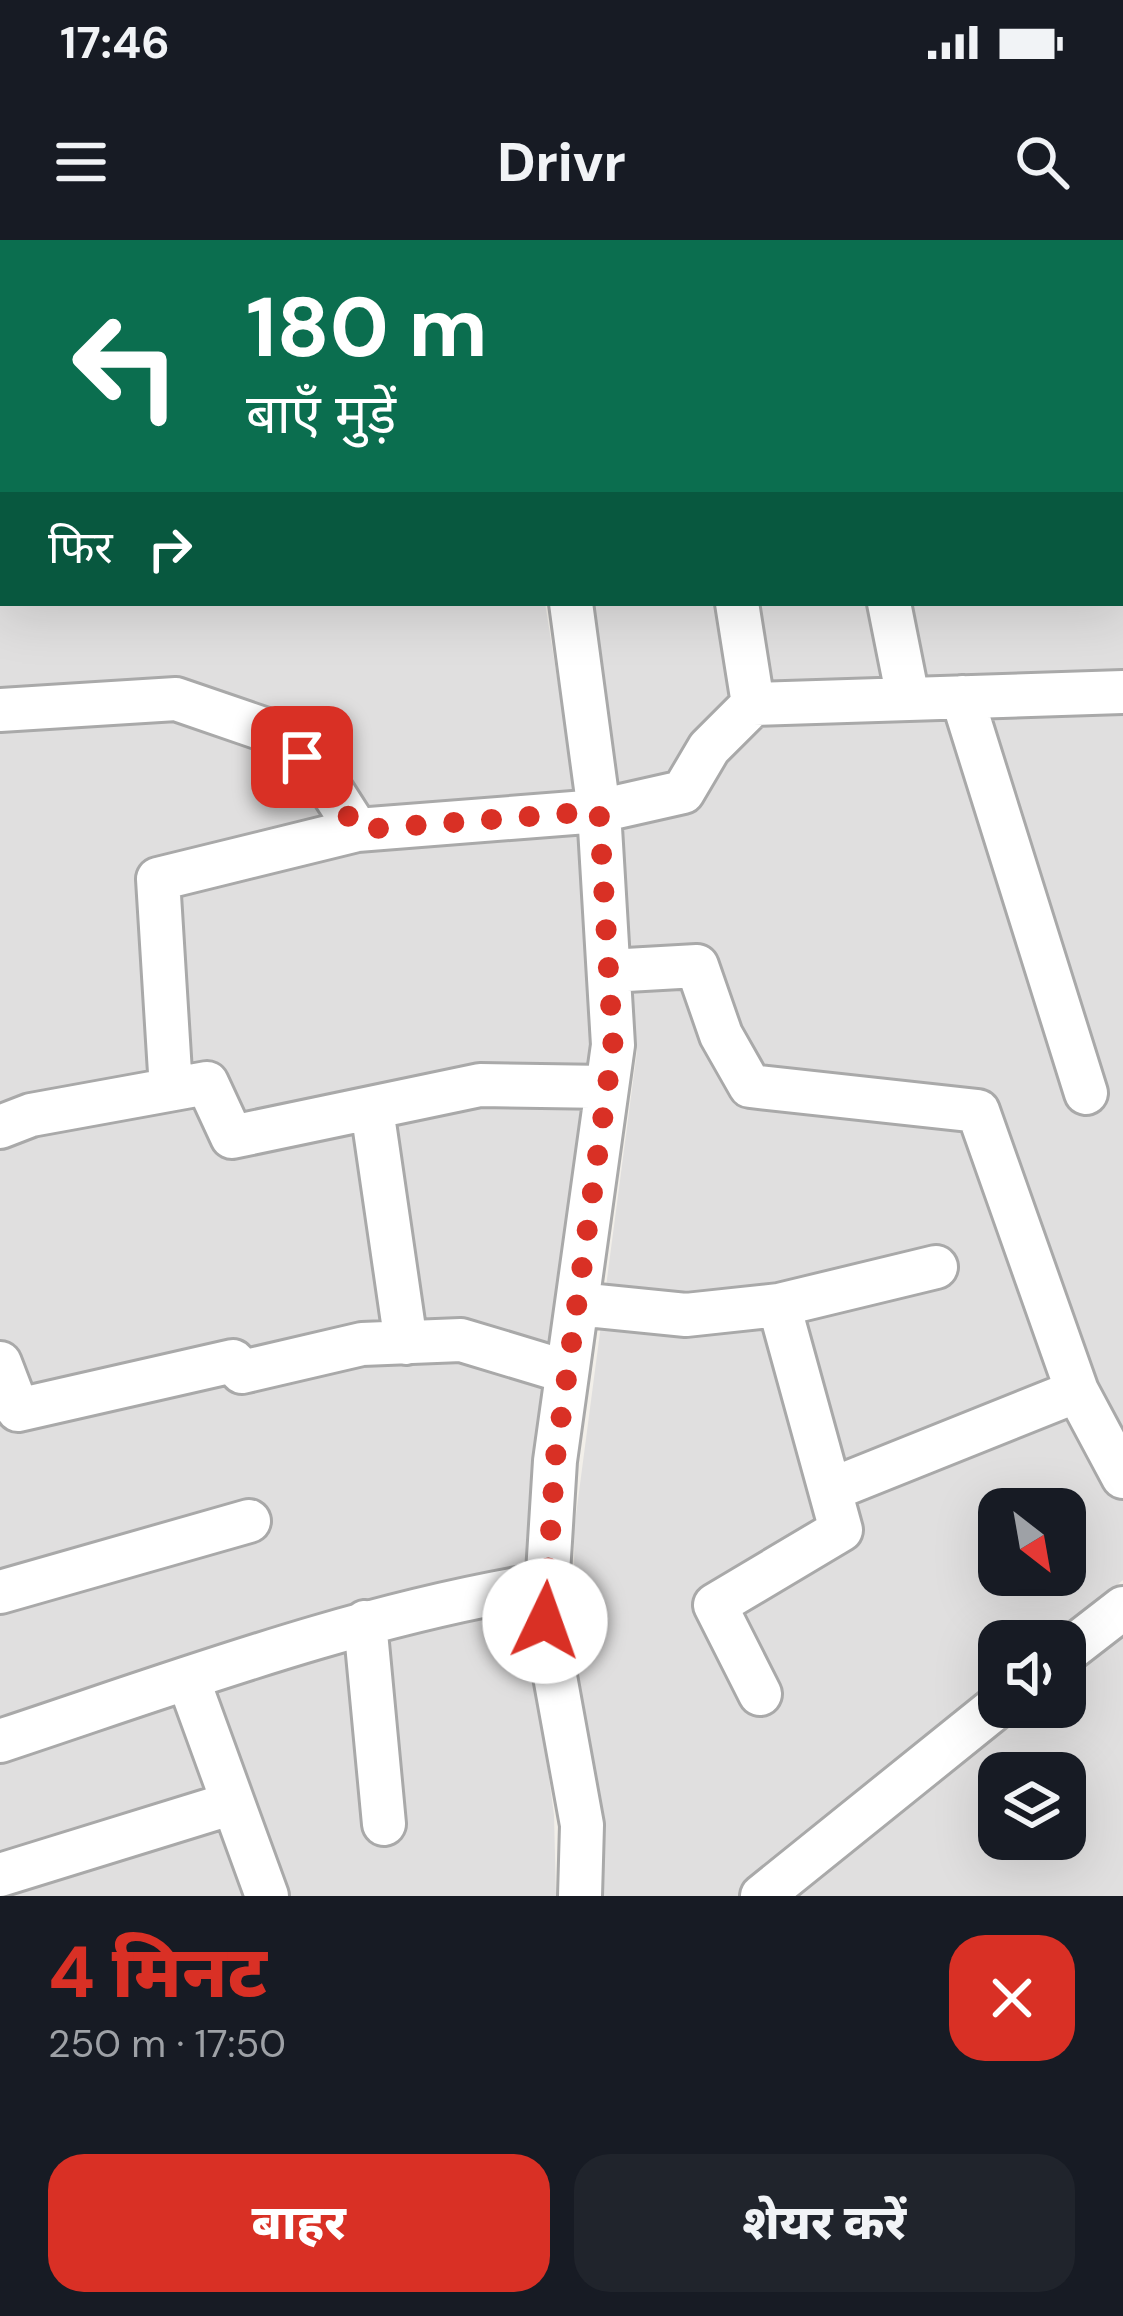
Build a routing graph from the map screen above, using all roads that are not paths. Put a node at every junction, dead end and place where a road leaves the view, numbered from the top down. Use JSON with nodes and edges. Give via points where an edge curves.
{"nodes":[{"id":1,"x":571,"y":606,"type":"edge"},
{"id":2,"x":737,"y":606,"type":"edge"},
{"id":3,"x":890,"y":606,"type":"edge"},
{"id":4,"x":962,"y":697,"type":"junction"},
{"id":5,"x":908,"y":698,"type":"junction"},
{"id":6,"x":753,"y":704,"type":"junction"},
{"id":7,"x":1119,"y":704,"type":"edge"},
{"id":8,"x":0,"y":710,"type":"edge"},
{"id":9,"x":599,"y":811,"type":"junction"},
{"id":10,"x":357,"y":830,"type":"junction"},
{"id":11,"x":610,"y":971,"type":"junction"},
{"id":12,"x":607,"y":1088,"type":"junction"},
{"id":13,"x":171,"y":1089,"type":"junction"},
{"id":14,"x":1086,"y":1093,"type":"dead end"},
{"id":15,"x":373,"y":1109,"type":"junction"},
{"id":16,"x":0,"y":1127,"type":"edge"},
{"id":17,"x":936,"y":1267,"type":"dead end"},
{"id":18,"x":577,"y":1304,"type":"junction"},
{"id":19,"x":779,"y":1306,"type":"junction"},
{"id":20,"x":406,"y":1343,"type":"junction"},
{"id":21,"x":0,"y":1363,"type":"edge"},
{"id":22,"x":567,"y":1372,"type":"junction"},
{"id":23,"x":1077,"y":1391,"type":"junction"},
{"id":24,"x":1123,"y":1477,"type":"edge"},
{"id":25,"x":830,"y":1490,"type":"junction"},
{"id":26,"x":249,"y":1522,"type":"dead end"},
{"id":27,"x":547,"y":1584,"type":"junction"},
{"id":28,"x":0,"y":1592,"type":"edge"},
{"id":29,"x":1123,"y":1608,"type":"edge"},
{"id":30,"x":365,"y":1622,"type":"junction"},
{"id":31,"x":1086,"y":1637,"type":"edge"},
{"id":32,"x":188,"y":1679,"type":"junction"},
{"id":33,"x":760,"y":1694,"type":"dead end"},
{"id":34,"x":978,"y":1724,"type":"edge"},
{"id":35,"x":0,"y":1742,"type":"edge"},
{"id":36,"x":233,"y":1803,"type":"junction"},
{"id":37,"x":383,"y":1824,"type":"dead end"},
{"id":38,"x":0,"y":1875,"type":"edge"},
{"id":39,"x":807,"y":1883,"type":"edge"},
{"id":40,"x":267,"y":1896,"type":"edge"},
{"id":41,"x":580,"y":1896,"type":"edge"},
{"id":42,"x":762,"y":1896,"type":"edge"}],
"edges":[{"from":1,"to":9,"type":"street"},
{"from":2,"to":6,"type":"street"},
{"from":3,"to":5,"type":"street"},
{"from":4,"to":5,"type":"street"},
{"from":4,"to":7,"type":"street"},
{"from":4,"to":14,"type":"street"},
{"from":5,"to":6,"type":"street"},
{"from":6,"to":9,"type":"street","via":[[709,748],[682,792]]},
{"from":8,"to":10,"type":"street","via":[[176,699],[278,734],[325,780]]},
{"from":9,"to":10,"type":"street"},
{"from":9,"to":11,"type":"street"},
{"from":10,"to":13,"type":"street","via":[[158,879]]},
{"from":11,"to":12,"type":"street"},
{"from":11,"to":23,"type":"street","via":[[697,966],[721,1036],[750,1086],[978,1111]]},
{"from":12,"to":15,"type":"street","via":[[480,1084]]},
{"from":12,"to":18,"type":"street"},
{"from":13,"to":15,"type":"street","via":[[207,1083],[232,1137]]},
{"from":13,"to":16,"type":"street"},
{"from":15,"to":20,"type":"street"},
{"from":17,"to":19,"type":"street"},
{"from":18,"to":19,"type":"street","via":[[686,1315]]},
{"from":18,"to":22,"type":"street"},
{"from":19,"to":25,"type":"street"},
{"from":20,"to":21,"type":"street","via":[[362,1344],[242,1372],[233,1360],[18,1410]]},
{"from":20,"to":22,"type":"street","via":[[460,1340]]},
{"from":22,"to":27,"type":"street"},
{"from":23,"to":24,"type":"street"},
{"from":23,"to":25,"type":"street"},
{"from":25,"to":33,"type":"street","via":[[841,1530],[715,1605]]},
{"from":26,"to":28,"type":"street"},
{"from":27,"to":30,"type":"street"},
{"from":27,"to":41,"type":"street","via":[[545,1621],[582,1825]]},
{"from":29,"to":31,"type":"street"},
{"from":30,"to":32,"type":"street"},
{"from":30,"to":37,"type":"street"},
{"from":32,"to":35,"type":"street"},
{"from":32,"to":36,"type":"street"},
{"from":34,"to":39,"type":"street"},
{"from":36,"to":38,"type":"street"},
{"from":36,"to":40,"type":"street"},
{"from":39,"to":42,"type":"street"}]}
